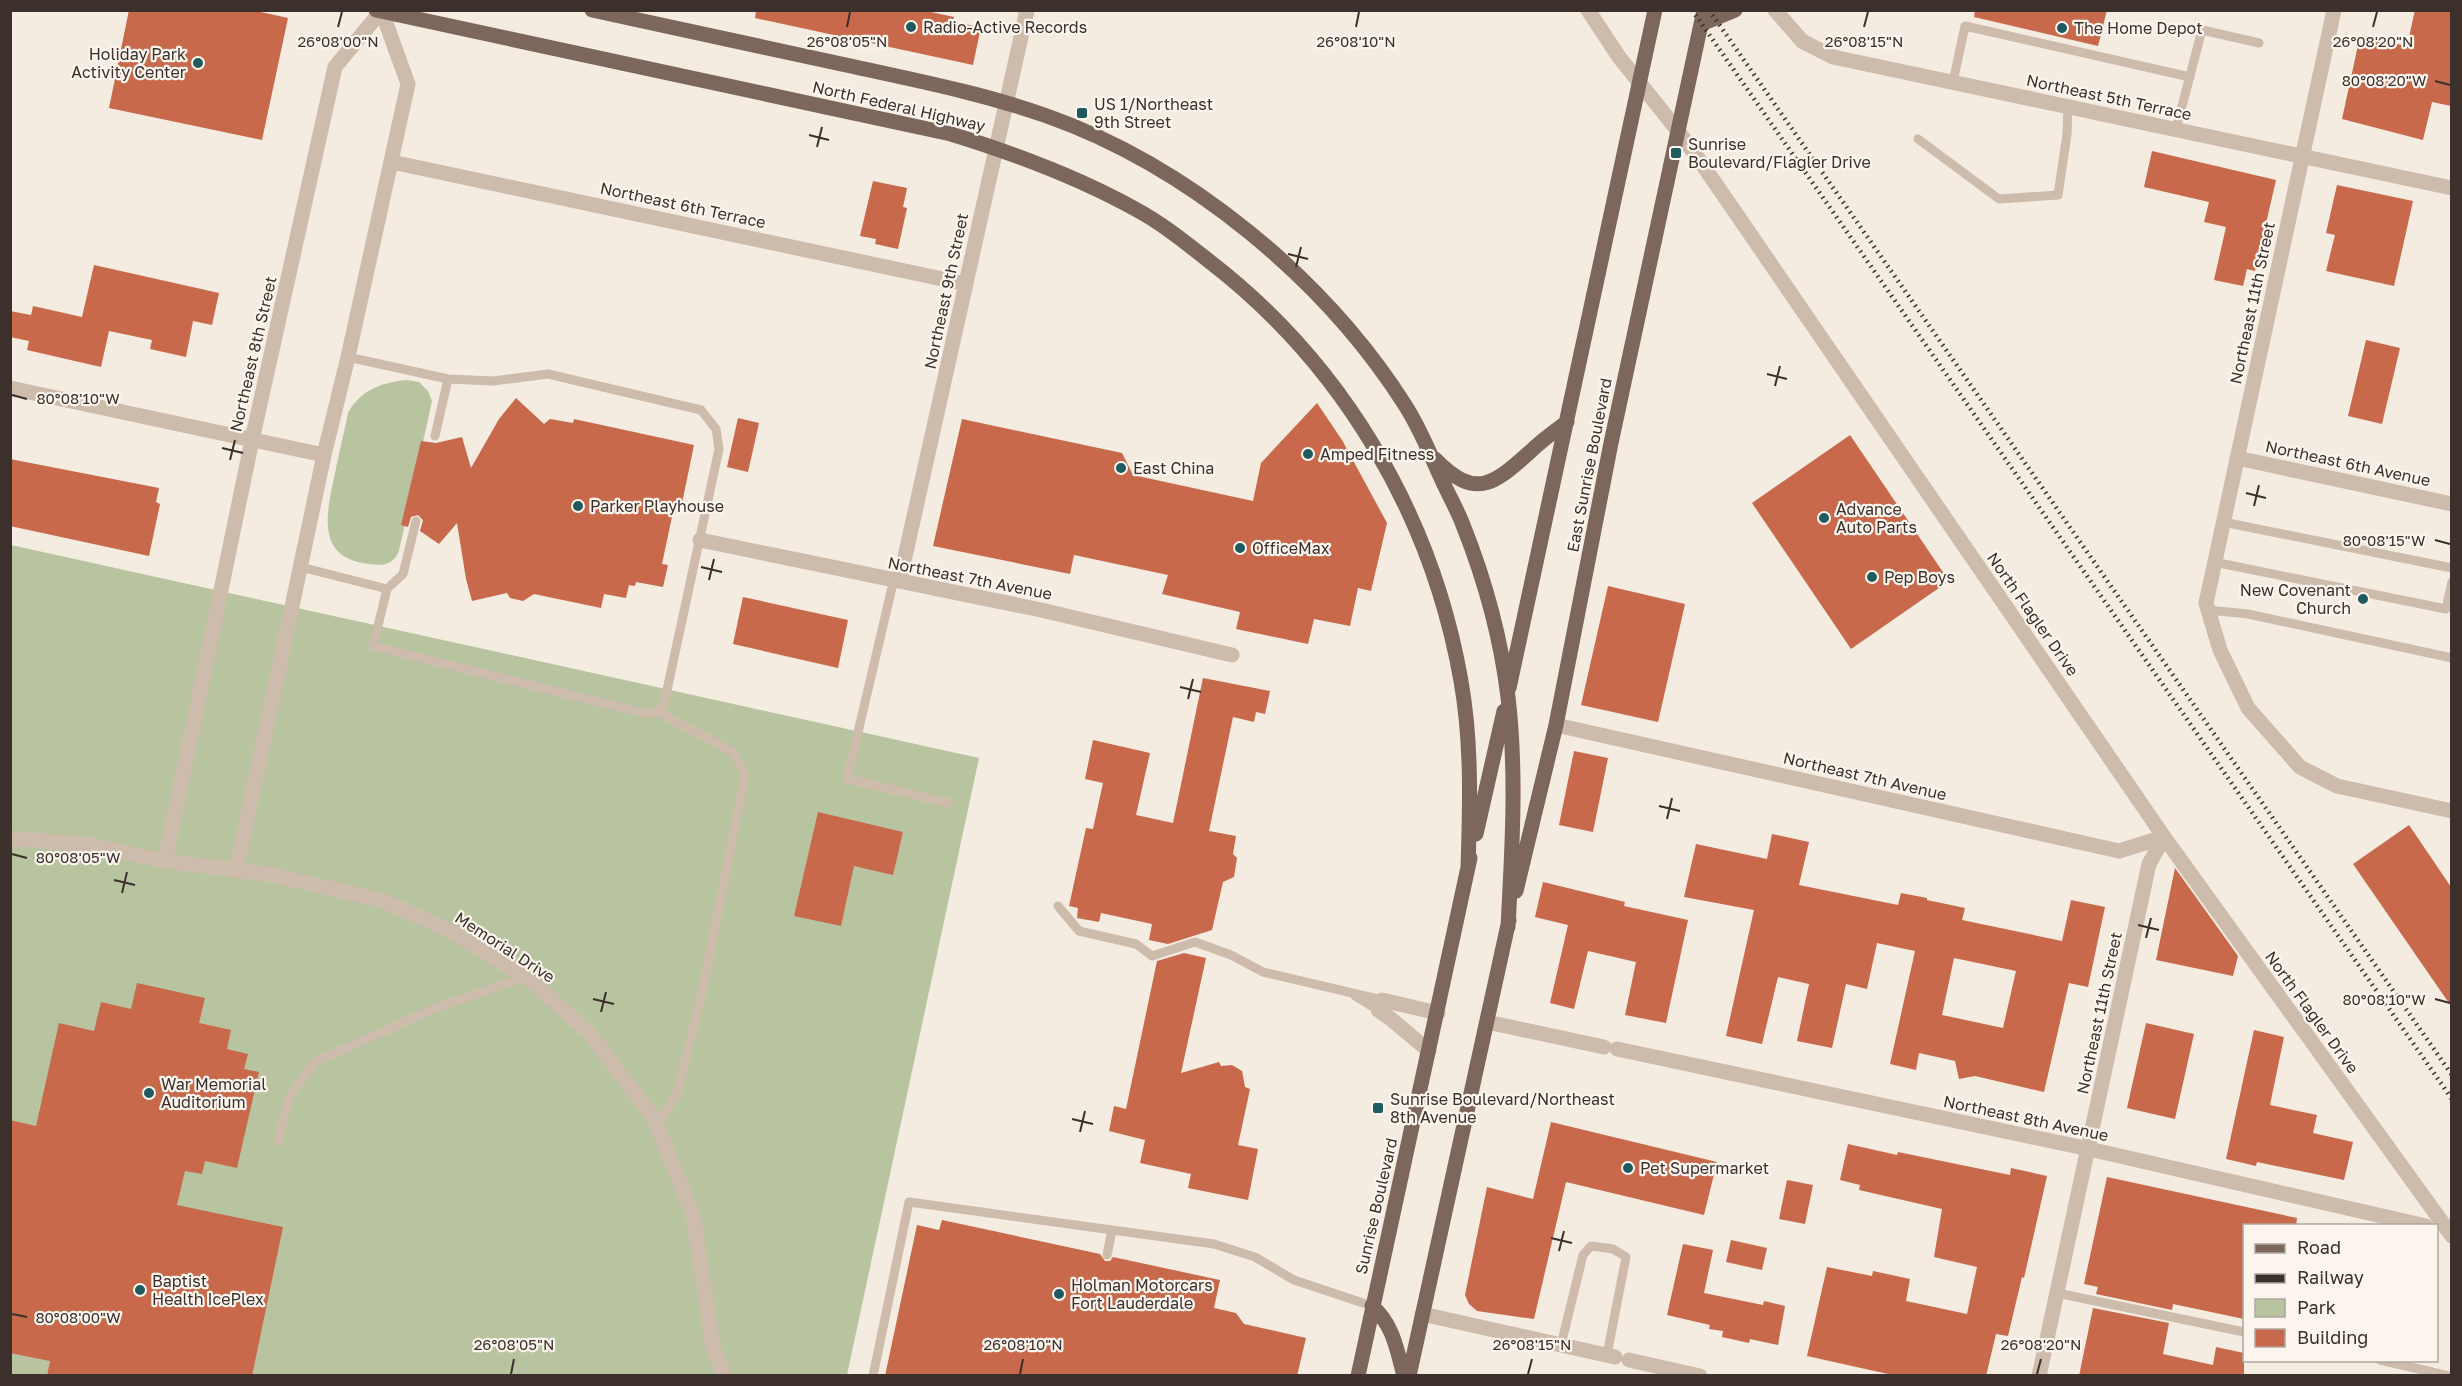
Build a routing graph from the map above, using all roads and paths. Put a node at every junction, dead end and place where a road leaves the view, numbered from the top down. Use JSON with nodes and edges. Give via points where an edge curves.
{"nodes":[{"id":1,"x":592,"y":10,"type":"edge"},
{"id":2,"x":1027,"y":10,"type":"edge"},
{"id":3,"x":1588,"y":10,"type":"edge"},
{"id":4,"x":1655,"y":10,"type":"edge"},
{"id":5,"x":1735,"y":10,"type":"edge"},
{"id":6,"x":1775,"y":10,"type":"edge"},
{"id":7,"x":2334,"y":10,"type":"edge"},
{"id":8,"x":380,"y":11,"type":"edge"},
{"id":9,"x":1703,"y":17,"type":"edge"},
{"id":10,"x":2259,"y":43,"type":"dead end"},
{"id":11,"x":2190,"y":77,"type":"junction"},
{"id":12,"x":1640,"y":82,"type":"junction"},
{"id":13,"x":1953,"y":82,"type":"junction"},
{"id":14,"x":1006,"y":102,"type":"junction"},
{"id":15,"x":2068,"y":106,"type":"junction"},
{"id":16,"x":2176,"y":129,"type":"junction"},
{"id":17,"x":1678,"y":131,"type":"junction"},
{"id":18,"x":1918,"y":139,"type":"dead end"},
{"id":19,"x":996,"y":147,"type":"junction"},
{"id":20,"x":2303,"y":156,"type":"junction"},
{"id":21,"x":392,"y":162,"type":"junction"},
{"id":22,"x":2451,"y":188,"type":"edge"},
{"id":23,"x":966,"y":284,"type":"junction"},
{"id":24,"x":348,"y":357,"type":"junction"},
{"id":25,"x":448,"y":379,"type":"junction"},
{"id":26,"x":10,"y":388,"type":"edge"},
{"id":27,"x":1567,"y":422,"type":"junction"},
{"id":28,"x":435,"y":436,"type":"dead end"},
{"id":29,"x":252,"y":440,"type":"junction"},
{"id":30,"x":1430,"y":454,"type":"junction"},
{"id":31,"x":324,"y":455,"type":"junction"},
{"id":32,"x":2237,"y":458,"type":"junction"},
{"id":33,"x":2451,"y":504,"type":"edge"},
{"id":34,"x":416,"y":521,"type":"dead end"},
{"id":35,"x":2223,"y":522,"type":"junction"},
{"id":36,"x":700,"y":540,"type":"junction"},
{"id":37,"x":2214,"y":562,"type":"junction"},
{"id":38,"x":301,"y":567,"type":"junction"},
{"id":39,"x":2451,"y":568,"type":"edge"},
{"id":40,"x":897,"y":579,"type":"junction"},
{"id":41,"x":2451,"y":582,"type":"edge"},
{"id":42,"x":387,"y":589,"type":"junction"},
{"id":43,"x":2207,"y":607,"type":"junction"},
{"id":44,"x":1232,"y":656,"type":"dead end"},
{"id":45,"x":2451,"y":658,"type":"edge"},
{"id":46,"x":1508,"y":696,"type":"junction"},
{"id":47,"x":658,"y":712,"type":"junction"},
{"id":48,"x":1556,"y":725,"type":"junction"},
{"id":49,"x":949,"y":803,"type":"dead end"},
{"id":50,"x":2451,"y":811,"type":"edge"},
{"id":51,"x":2164,"y":837,"type":"junction"},
{"id":52,"x":10,"y":838,"type":"edge"},
{"id":53,"x":165,"y":861,"type":"junction"},
{"id":54,"x":1468,"y":868,"type":"junction"},
{"id":55,"x":236,"y":871,"type":"junction"},
{"id":56,"x":1058,"y":906,"type":"dead end"},
{"id":57,"x":1508,"y":927,"type":"junction"},
{"id":58,"x":525,"y":977,"type":"junction"},
{"id":59,"x":1380,"y":1005,"type":"junction"},
{"id":60,"x":1438,"y":1013,"type":"junction"},
{"id":61,"x":1487,"y":1022,"type":"junction"},
{"id":62,"x":1429,"y":1051,"type":"junction"},
{"id":63,"x":657,"y":1125,"type":"junction"},
{"id":64,"x":278,"y":1142,"type":"dead end"},
{"id":65,"x":2089,"y":1149,"type":"junction"},
{"id":66,"x":2405,"y":1223,"type":"edge"},
{"id":67,"x":1112,"y":1230,"type":"junction"},
{"id":68,"x":2445,"y":1232,"type":"edge"},
{"id":69,"x":1107,"y":1255,"type":"dead end"},
{"id":70,"x":2057,"y":1293,"type":"junction"},
{"id":71,"x":1372,"y":1306,"type":"junction"},
{"id":72,"x":1422,"y":1314,"type":"junction"},
{"id":73,"x":2243,"y":1332,"type":"edge"},
{"id":74,"x":1561,"y":1345,"type":"junction"},
{"id":75,"x":1617,"y":1357,"type":"junction"},
{"id":76,"x":2388,"y":1362,"type":"edge"},
{"id":77,"x":724,"y":1376,"type":"edge"},
{"id":78,"x":873,"y":1376,"type":"edge"},
{"id":79,"x":1358,"y":1376,"type":"edge"},
{"id":80,"x":1407,"y":1376,"type":"edge"},
{"id":81,"x":1700,"y":1376,"type":"edge"},
{"id":82,"x":2039,"y":1376,"type":"edge"},
{"id":83,"x":2449,"y":1376,"type":"edge"}],
"edges":[{"from":1,"to":14,"type":"main road","name":"North Federal Highway"},
{"from":2,"to":14,"type":"street","name":"Northeast 9th Street"},
{"from":3,"to":12,"type":"street","name":"North Flagler Drive","via":[[1618,57]]},
{"from":4,"to":12,"type":"main road","name":"East Sunrise Boulevard"},
{"from":5,"to":9,"type":"main road"},
{"from":6,"to":13,"type":"street","name":"Northeast 5th Terrace","via":[[1802,41],[1833,57]]},
{"from":7,"to":20,"type":"street","name":"Northeast 11th Street"},
{"from":8,"to":19,"type":"main road","name":"North Federal Highway"},
{"from":8,"to":21,"type":"street","via":[[408,84]]},
{"from":8,"to":29,"type":"street","name":"Northeast 8th Street","via":[[335,67]]},
{"from":9,"to":17,"type":"main road","name":"East Sunrise Boulevard"},
{"from":10,"to":11,"type":"lane","via":[[2202,30]]},
{"from":11,"to":13,"type":"lane","via":[[1965,26]]},
{"from":11,"to":16,"type":"lane"},
{"from":12,"to":17,"type":"street","name":"North Flagler Drive"},
{"from":12,"to":27,"type":"main road","name":"East Sunrise Boulevard"},
{"from":13,"to":15,"type":"street","name":"Northeast 5th Terrace"},
{"from":14,"to":19,"type":"street","name":"Northeast 9th Street"},
{"from":14,"to":30,"type":"main road","name":"North Federal Highway","via":[[1086,132],[1152,165],[1229,216],[1332,311],[1365,350],[1407,408]]},
{"from":15,"to":16,"type":"street","name":"Northeast 5th Terrace"},
{"from":15,"to":18,"type":"lane","via":[[2058,195],[1999,199]]},
{"from":16,"to":20,"type":"street","name":"Northeast 5th Terrace"},
{"from":17,"to":48,"type":"main road","name":"East Sunrise Boulevard"},
{"from":17,"to":51,"type":"street","name":"North Flagler Drive"},
{"from":19,"to":23,"type":"street","name":"Northeast 9th Street"},
{"from":19,"to":54,"type":"main road","name":"North Federal Highway","via":[[1048,166],[1139,211],[1226,273],[1320,367],[1371,441],[1427,554],[1448,617],[1468,741]]},
{"from":20,"to":22,"type":"street","name":"Northeast 5th Terrace"},
{"from":20,"to":32,"type":"street","name":"Northeast 11th Street"},
{"from":21,"to":23,"type":"street","name":"Northeast 6th Terrace"},
{"from":21,"to":24,"type":"street"},
{"from":23,"to":40,"type":"street","name":"Northeast 9th Street"},
{"from":24,"to":25,"type":"lane"},
{"from":24,"to":31,"type":"street"},
{"from":25,"to":28,"type":"lane"},
{"from":25,"to":36,"type":"lane","via":[[493,381],[548,374],[701,410],[716,429],[719,449]]},
{"from":26,"to":29,"type":"street"},
{"from":27,"to":30,"type":"main road","via":[[1515,467],[1488,482],[1461,481]]},
{"from":27,"to":46,"type":"main road","name":"East Sunrise Boulevard"},
{"from":29,"to":31,"type":"street"},
{"from":29,"to":53,"type":"street","name":"Northeast 8th Street"},
{"from":30,"to":46,"type":"main road","name":"North Federal Highway","via":[[1462,524],[1490,606]]},
{"from":31,"to":38,"type":"street"},
{"from":32,"to":33,"type":"street","name":"Northeast 6th Avenue"},
{"from":32,"to":35,"type":"street","name":"Northeast 11th Street"},
{"from":34,"to":42,"type":"lane","via":[[402,574]]},
{"from":35,"to":37,"type":"street","name":"Northeast 11th Street"},
{"from":35,"to":39,"type":"lane"},
{"from":36,"to":40,"type":"street","name":"Northeast 7th Avenue"},
{"from":36,"to":47,"type":"lane","via":[[664,704]]},
{"from":37,"to":41,"type":"lane","via":[[2446,609]]},
{"from":37,"to":43,"type":"street","name":"Northeast 11th Street"},
{"from":38,"to":42,"type":"lane"},
{"from":38,"to":55,"type":"street"},
{"from":40,"to":44,"type":"street","name":"Northeast 7th Avenue"},
{"from":40,"to":49,"type":"lane","via":[[847,779]]},
{"from":42,"to":47,"type":"lane","via":[[373,646],[648,714]]},
{"from":43,"to":45,"type":"lane"},
{"from":43,"to":50,"type":"street","via":[[2220,650],[2248,708],[2300,767],[2337,786]]},
{"from":46,"to":54,"type":"main road","name":"East Sunrise Boulevard"},
{"from":46,"to":57,"type":"main road","via":[[1512,802]]},
{"from":47,"to":63,"type":"lane","via":[[733,752],[745,774],[703,988],[677,1094]]},
{"from":48,"to":51,"type":"street","name":"Northeast 7th Avenue","via":[[2120,851]]},
{"from":48,"to":57,"type":"main road","name":"East Sunrise Boulevard"},
{"from":51,"to":65,"type":"street","name":"Northeast 11th Street","via":[[2149,864]]},
{"from":51,"to":68,"type":"street","name":"North Flagler Drive"},
{"from":52,"to":53,"type":"street","name":"Memorial Drive","via":[[90,845]]},
{"from":53,"to":55,"type":"street","name":"Memorial Drive"},
{"from":54,"to":60,"type":"main road","name":"Sunrise Boulevard"},
{"from":55,"to":58,"type":"street","name":"Memorial Drive","via":[[267,874],[381,900],[451,931]]},
{"from":56,"to":59,"type":"lane","via":[[1079,931],[1136,944],[1152,956],[1195,942],[1232,955],[1263,972],[1347,992]]},
{"from":57,"to":61,"type":"main road"},
{"from":58,"to":63,"type":"street","name":"Memorial Drive","via":[[590,1034]]},
{"from":58,"to":64,"type":"lane","via":[[438,1007],[315,1062],[289,1097]]},
{"from":59,"to":60,"type":"street"},
{"from":59,"to":62,"type":"street"},
{"from":60,"to":62,"type":"main road","name":"Sunrise Boulevard"},
{"from":61,"to":65,"type":"street","name":"Northeast 8th Avenue"},
{"from":61,"to":72,"type":"main road"},
{"from":62,"to":71,"type":"main road","name":"Sunrise Boulevard"},
{"from":63,"to":77,"type":"street","name":"Memorial Drive","via":[[693,1214],[713,1346]]},
{"from":65,"to":66,"type":"street","name":"Northeast 8th Avenue"},
{"from":65,"to":70,"type":"street","name":"Northeast 11th Street"},
{"from":67,"to":69,"type":"lane"},
{"from":67,"to":71,"type":"lane","via":[[1214,1244],[1255,1257],[1294,1280]]},
{"from":67,"to":78,"type":"lane","via":[[909,1202]]},
{"from":70,"to":73,"type":"lane"},
{"from":70,"to":82,"type":"street","name":"Northeast 11th Street"},
{"from":71,"to":79,"type":"main road","name":"Sunrise Boulevard"},
{"from":71,"to":80,"type":"main road","via":[[1383,1316],[1393,1335]]},
{"from":72,"to":74,"type":"street"},
{"from":72,"to":80,"type":"main road"},
{"from":74,"to":75,"type":"street"},
{"from":74,"to":75,"type":"lane","via":[[1583,1254],[1591,1245],[1613,1249],[1626,1257]]},
{"from":75,"to":81,"type":"street"},
{"from":76,"to":83,"type":"lane"}]}
